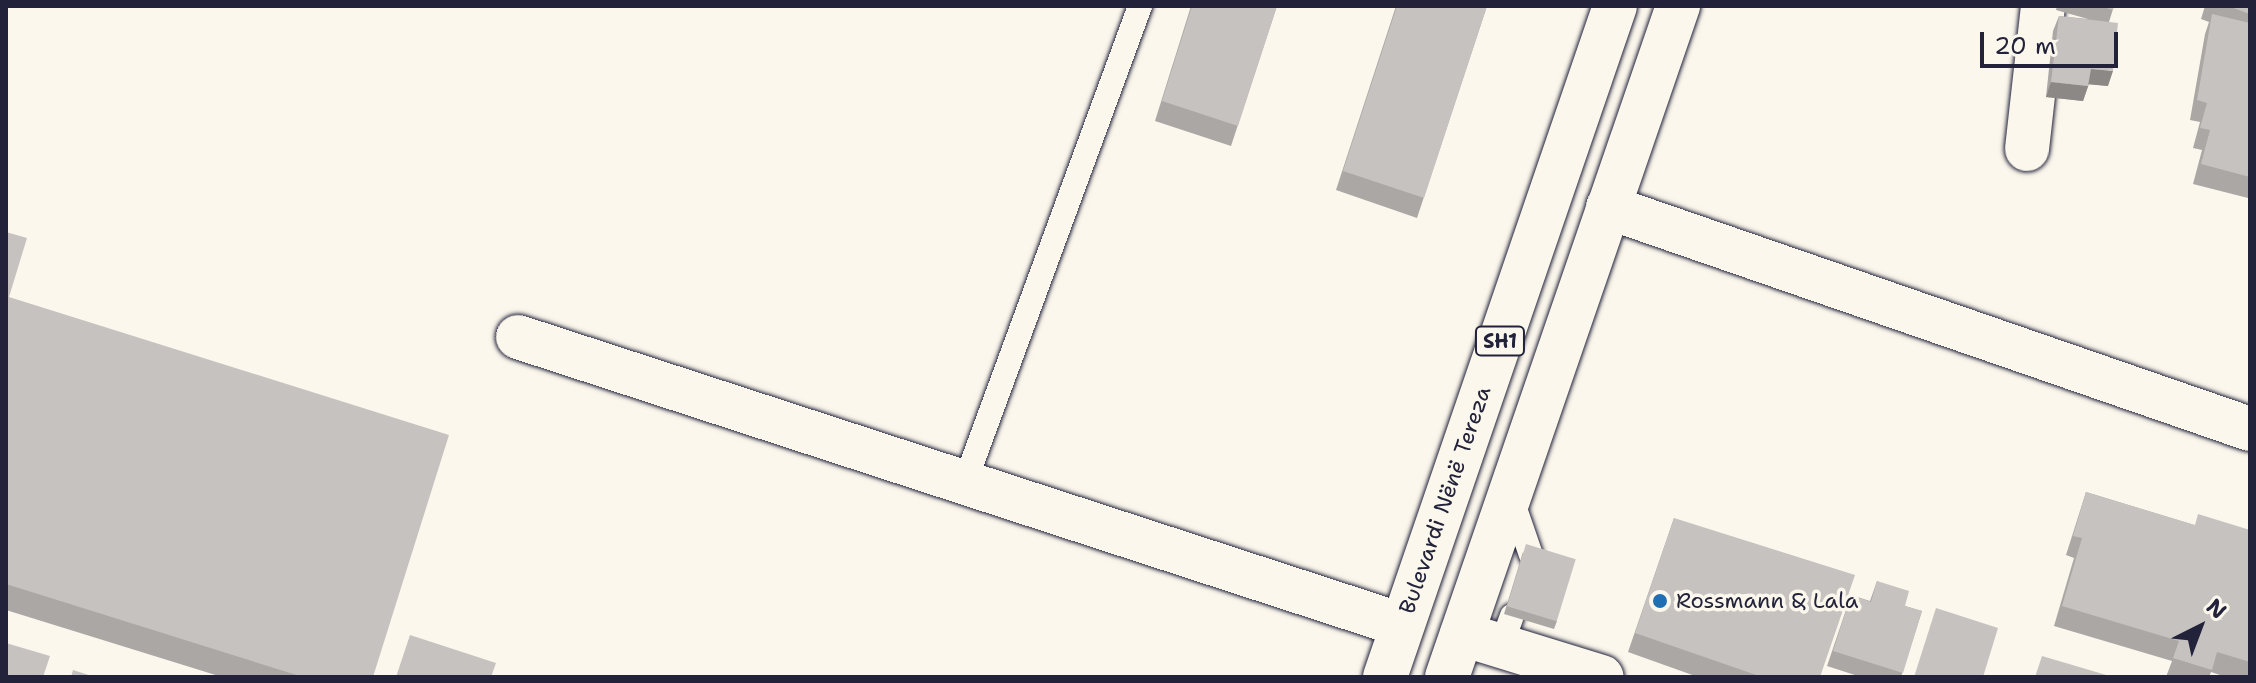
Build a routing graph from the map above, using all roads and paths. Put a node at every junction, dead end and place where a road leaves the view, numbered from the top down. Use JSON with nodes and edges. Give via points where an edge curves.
{"nodes":[{"id":1,"x":1140,"y":6,"type":"edge"},
{"id":2,"x":1615,"y":6,"type":"edge"},
{"id":3,"x":1678,"y":6,"type":"edge"},
{"id":4,"x":2043,"y":6,"type":"edge"},
{"id":5,"x":2027,"y":149,"type":"dead end"},
{"id":6,"x":1608,"y":207,"type":"junction"},
{"id":7,"x":518,"y":337,"type":"dead end"},
{"id":8,"x":2250,"y":429,"type":"edge"},
{"id":9,"x":965,"y":482,"type":"junction"},
{"id":10,"x":1510,"y":494,"type":"junction"},
{"id":11,"x":1531,"y":555,"type":"edge"},
{"id":12,"x":1402,"y":625,"type":"junction"},
{"id":13,"x":1492,"y":632,"type":"junction"},
{"id":14,"x":1385,"y":677,"type":"edge"},
{"id":15,"x":1447,"y":677,"type":"edge"},
{"id":16,"x":1602,"y":677,"type":"edge"}],
"edges":[{"from":1,"to":9,"type":"lane"},
{"from":2,"to":12,"type":"street","name":"Bulevardi Nënë Tereza","number":"SH1"},
{"from":3,"to":6,"type":"street","number":"SH1"},
{"from":4,"to":5,"type":"street"},
{"from":6,"to":8,"type":"street"},
{"from":6,"to":10,"type":"street","number":"SH1"},
{"from":7,"to":9,"type":"street"},
{"from":9,"to":12,"type":"street"},
{"from":10,"to":11,"type":"lane"},
{"from":10,"to":13,"type":"street","number":"SH1"},
{"from":12,"to":14,"type":"street","name":"Bulevardi Nënë Tereza","number":"SH1"},
{"from":13,"to":15,"type":"street","number":"SH1"},
{"from":13,"to":16,"type":"street"}]}
